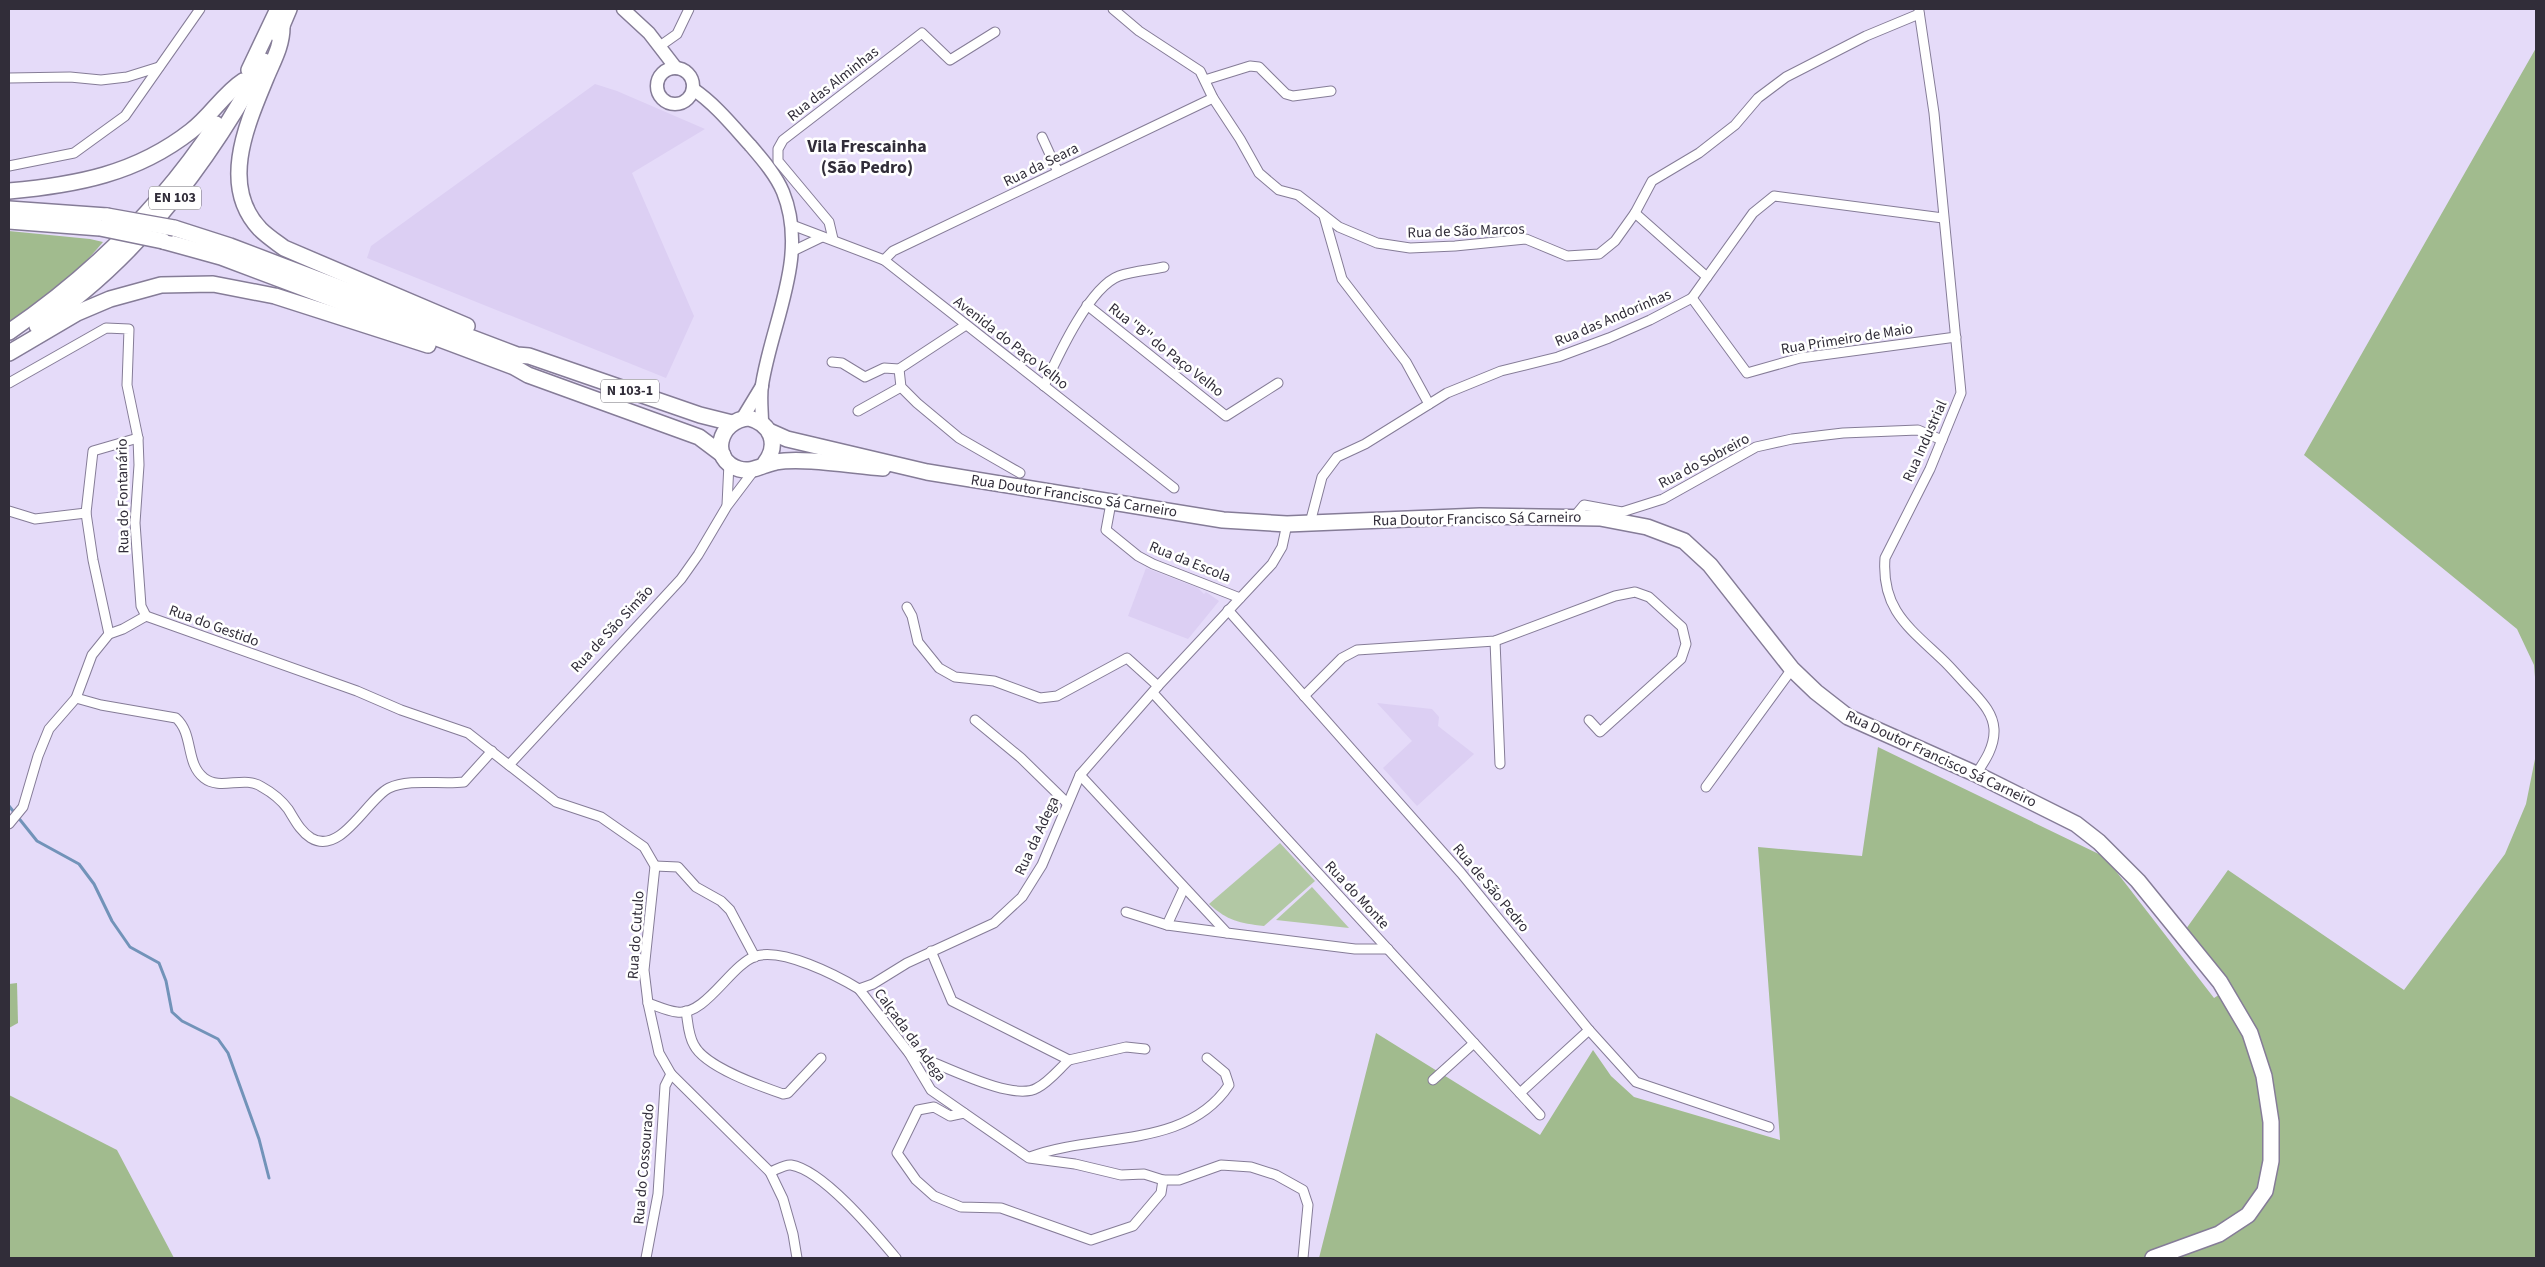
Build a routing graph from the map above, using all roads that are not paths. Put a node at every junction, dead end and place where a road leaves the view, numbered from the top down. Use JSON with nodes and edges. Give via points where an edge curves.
{"nodes":[{"id":1,"x":200,"y":9,"type":"edge"},
{"id":2,"x":278,"y":9,"type":"edge"},
{"id":3,"x":289,"y":9,"type":"edge"},
{"id":4,"x":622,"y":9,"type":"edge"},
{"id":5,"x":689,"y":9,"type":"edge"},
{"id":6,"x":1113,"y":9,"type":"edge"},
{"id":7,"x":1919,"y":12,"type":"edge"},
{"id":8,"x":282,"y":27,"type":"junction"},
{"id":9,"x":995,"y":32,"type":"dead end"},
{"id":10,"x":660,"y":46,"type":"junction"},
{"id":11,"x":159,"y":67,"type":"junction"},
{"id":12,"x":676,"y":68,"type":"junction"},
{"id":13,"x":661,"y":74,"type":"junction"},
{"id":14,"x":9,"y":78,"type":"edge"},
{"id":15,"x":1205,"y":80,"type":"junction"},
{"id":16,"x":243,"y":81,"type":"junction"},
{"id":17,"x":693,"y":89,"type":"junction"},
{"id":18,"x":1331,"y":91,"type":"dead end"},
{"id":19,"x":1213,"y":98,"type":"junction"},
{"id":20,"x":682,"y":103,"type":"junction"},
{"id":21,"x":716,"y":108,"type":"junction"},
{"id":22,"x":1042,"y":137,"type":"dead end"},
{"id":23,"x":9,"y":166,"type":"edge"},
{"id":24,"x":1058,"y":172,"type":"junction"},
{"id":25,"x":9,"y":191,"type":"edge"},
{"id":26,"x":9,"y":209,"type":"edge"},
{"id":27,"x":1635,"y":213,"type":"junction"},
{"id":28,"x":1324,"y":216,"type":"junction"},
{"id":29,"x":1943,"y":218,"type":"junction"},
{"id":30,"x":9,"y":221,"type":"edge"},
{"id":31,"x":104,"y":222,"type":"junction"},
{"id":32,"x":792,"y":225,"type":"junction"},
{"id":33,"x":822,"y":237,"type":"junction"},
{"id":34,"x":833,"y":239,"type":"junction"},
{"id":35,"x":793,"y":251,"type":"junction"},
{"id":36,"x":884,"y":260,"type":"junction"},
{"id":37,"x":1164,"y":267,"type":"dead end"},
{"id":38,"x":1706,"y":277,"type":"junction"},
{"id":39,"x":1692,"y":298,"type":"junction"},
{"id":40,"x":1087,"y":305,"type":"junction"},
{"id":41,"x":966,"y":325,"type":"junction"},
{"id":42,"x":9,"y":332,"type":"edge"},
{"id":43,"x":1956,"y":337,"type":"junction"},
{"id":44,"x":9,"y":345,"type":"edge"},
{"id":45,"x":9,"y":353,"type":"edge"},
{"id":46,"x":529,"y":356,"type":"junction"},
{"id":47,"x":832,"y":362,"type":"dead end"},
{"id":48,"x":899,"y":369,"type":"junction"},
{"id":49,"x":528,"y":375,"type":"junction"},
{"id":50,"x":1278,"y":382,"type":"dead end"},
{"id":51,"x":9,"y":383,"type":"edge"},
{"id":52,"x":762,"y":386,"type":"junction"},
{"id":53,"x":1044,"y":386,"type":"junction"},
{"id":54,"x":901,"y":387,"type":"junction"},
{"id":55,"x":1429,"y":404,"type":"junction"},
{"id":56,"x":858,"y":411,"type":"dead end"},
{"id":57,"x":737,"y":421,"type":"junction"},
{"id":58,"x":766,"y":427,"type":"junction"},
{"id":59,"x":138,"y":438,"type":"junction"},
{"id":60,"x":1942,"y":440,"type":"junction"},
{"id":61,"x":726,"y":459,"type":"junction"},
{"id":62,"x":760,"y":466,"type":"junction"},
{"id":63,"x":927,"y":472,"type":"junction"},
{"id":64,"x":1020,"y":473,"type":"dead end"},
{"id":65,"x":1174,"y":488,"type":"dead end"},
{"id":66,"x":1111,"y":503,"type":"junction"},
{"id":67,"x":727,"y":506,"type":"junction"},
{"id":68,"x":9,"y":510,"type":"edge"},
{"id":69,"x":86,"y":513,"type":"junction"},
{"id":70,"x":1574,"y":517,"type":"junction"},
{"id":71,"x":1310,"y":522,"type":"junction"},
{"id":72,"x":1287,"y":524,"type":"junction"},
{"id":73,"x":1240,"y":598,"type":"junction"},
{"id":74,"x":907,"y":608,"type":"dead end"},
{"id":75,"x":1228,"y":610,"type":"junction"},
{"id":76,"x":146,"y":616,"type":"junction"},
{"id":77,"x":109,"y":634,"type":"junction"},
{"id":78,"x":1495,"y":641,"type":"junction"},
{"id":79,"x":1792,"y":669,"type":"junction"},
{"id":80,"x":1155,"y":690,"type":"junction"},
{"id":81,"x":1304,"y":696,"type":"junction"},
{"id":82,"x":76,"y":698,"type":"junction"},
{"id":83,"x":974,"y":720,"type":"dead end"},
{"id":84,"x":1589,"y":720,"type":"dead end"},
{"id":85,"x":492,"y":751,"type":"junction"},
{"id":86,"x":1500,"y":764,"type":"dead end"},
{"id":87,"x":509,"y":765,"type":"junction"},
{"id":88,"x":1976,"y":774,"type":"junction"},
{"id":89,"x":1080,"y":775,"type":"junction"},
{"id":90,"x":1706,"y":787,"type":"dead end"},
{"id":91,"x":1067,"y":803,"type":"junction"},
{"id":92,"x":9,"y":824,"type":"edge"},
{"id":93,"x":655,"y":866,"type":"junction"},
{"id":94,"x":1184,"y":888,"type":"junction"},
{"id":95,"x":1126,"y":912,"type":"dead end"},
{"id":96,"x":1167,"y":925,"type":"junction"},
{"id":97,"x":1227,"y":933,"type":"junction"},
{"id":98,"x":1388,"y":949,"type":"junction"},
{"id":99,"x":931,"y":951,"type":"junction"},
{"id":100,"x":755,"y":957,"type":"junction"},
{"id":101,"x":859,"y":989,"type":"junction"},
{"id":102,"x":648,"y":1003,"type":"junction"},
{"id":103,"x":686,"y":1011,"type":"junction"},
{"id":104,"x":1589,"y":1030,"type":"junction"},
{"id":105,"x":1474,"y":1043,"type":"junction"},
{"id":106,"x":1145,"y":1049,"type":"dead end"},
{"id":107,"x":909,"y":1052,"type":"junction"},
{"id":108,"x":821,"y":1058,"type":"dead end"},
{"id":109,"x":1207,"y":1058,"type":"dead end"},
{"id":110,"x":1069,"y":1060,"type":"junction"},
{"id":111,"x":671,"y":1074,"type":"junction"},
{"id":112,"x":1433,"y":1080,"type":"dead end"},
{"id":113,"x":1520,"y":1093,"type":"junction"},
{"id":114,"x":964,"y":1113,"type":"junction"},
{"id":115,"x":1540,"y":1115,"type":"dead end"},
{"id":116,"x":1769,"y":1126,"type":"dead end"},
{"id":117,"x":1029,"y":1158,"type":"junction"},
{"id":118,"x":770,"y":1172,"type":"junction"},
{"id":119,"x":1162,"y":1180,"type":"junction"},
{"id":120,"x":646,"y":1258,"type":"edge"},
{"id":121,"x":797,"y":1258,"type":"edge"},
{"id":122,"x":896,"y":1258,"type":"edge"},
{"id":123,"x":1303,"y":1258,"type":"edge"},
{"id":124,"x":2153,"y":1258,"type":"edge"}],
"edges":[{"from":1,"to":11,"type":"street"},
{"from":2,"to":16,"type":"main road"},
{"from":3,"to":8,"type":"main road","number":"EN 103"},
{"from":4,"to":10,"type":"main road"},
{"from":5,"to":10,"type":"street","via":[[677,34]]},
{"from":6,"to":15,"type":"street","name":"Rua de São Marcos","via":[[1139,32],[1200,71]]},
{"from":7,"to":27,"type":"street","name":"Rua de São Marcos","via":[[1786,77],[1758,98],[1735,125],[1699,153],[1652,181]]},
{"from":7,"to":29,"type":"street","name":"Rua Industrial","via":[[1934,113]]},
{"from":8,"to":44,"type":"main road","number":"EN 103","via":[[220,137],[166,209],[83,292]]},
{"from":8,"to":46,"type":"main road","via":[[282,40],[241,144],[237,175],[244,204],[259,228],[284,248],[521,349]]},
{"from":9,"to":34,"type":"street","name":"Rua das Alminhas","via":[[950,60],[922,33],[783,140],[778,149],[778,161],[829,222]]},
{"from":10,"to":12,"type":"main road"},
{"from":10,"to":13,"type":"main road"},
{"from":11,"to":14,"type":"street","via":[[127,77],[101,80]]},
{"from":11,"to":23,"type":"street","via":[[125,116],[74,153]]},
{"from":12,"to":13,"type":"main road"},
{"from":12,"to":17,"type":"main road","via":[[689,75]]},
{"from":13,"to":20,"type":"main road","via":[[657,86],[661,97],[670,103]]},
{"from":15,"to":18,"type":"street","via":[[1250,66],[1259,67],[1286,94]]},
{"from":15,"to":19,"type":"street","name":"Rua de São Marcos"},
{"from":16,"to":25,"type":"main road","via":[[232,88],[191,132],[150,158],[108,175],[62,186]]},
{"from":16,"to":42,"type":"main road","via":[[202,145],[149,211],[76,282]]},
{"from":17,"to":20,"type":"main road"},
{"from":17,"to":21,"type":"main road"},
{"from":19,"to":24,"type":"street","name":"Rua da Seara"},
{"from":19,"to":28,"type":"street","name":"Rua de São Marcos","via":[[1259,173],[1280,190],[1298,195]]},
{"from":20,"to":21,"type":"main road"},
{"from":21,"to":32,"type":"main road","via":[[770,170],[783,191]]},
{"from":22,"to":24,"type":"street"},
{"from":24,"to":36,"type":"street","name":"Rua da Seara","via":[[893,251]]},
{"from":26,"to":31,"type":"main road"},
{"from":27,"to":28,"type":"street","name":"Rua de São Marcos","via":[[1615,241],[1599,254],[1582,256],[1567,256],[1526,239],[1402,247],[1377,243],[1340,227]]},
{"from":27,"to":38,"type":"street"},
{"from":28,"to":55,"type":"street","via":[[1342,279],[1406,362]]},
{"from":29,"to":38,"type":"street","name":"Rua das Andorinhas","via":[[1774,196],[1753,213]]},
{"from":29,"to":43,"type":"street","name":"Rua Industrial"},
{"from":30,"to":31,"type":"main road"},
{"from":31,"to":46,"type":"main road","bridge":true,"via":[[174,228],[230,246],[517,355]]},
{"from":31,"to":49,"type":"main road","bridge":true,"via":[[248,268],[514,366]]},
{"from":32,"to":33,"type":"street","name":"Avenida do Paço Velho"},
{"from":32,"to":35,"type":"main road"},
{"from":33,"to":34,"type":"street","name":"Avenida do Paço Velho"},
{"from":33,"to":35,"type":"street"},
{"from":34,"to":36,"type":"street","name":"Avenida do Paço Velho"},
{"from":35,"to":52,"type":"main road"},
{"from":36,"to":41,"type":"street","name":"Avenida do Paço Velho"},
{"from":37,"to":40,"type":"street","via":[[1118,276],[1096,293]]},
{"from":38,"to":39,"type":"street","name":"Rua das Andorinhas"},
{"from":39,"to":43,"type":"street","name":"Rua Primeiro de Maio","via":[[1747,373],[1800,358]]},
{"from":39,"to":55,"type":"street","name":"Rua das Andorinhas","via":[[1609,338],[1558,357],[1501,371]]},
{"from":40,"to":50,"type":"street","name":"Rua ''B'' do Paço Velho","via":[[1226,416]]},
{"from":40,"to":53,"type":"street"},
{"from":41,"to":48,"type":"street"},
{"from":41,"to":53,"type":"street","name":"Avenida do Paço Velho"},
{"from":43,"to":60,"type":"street","name":"Rua Industrial","via":[[1961,393]]},
{"from":45,"to":49,"type":"main road","via":[[77,312],[110,298],[161,285],[213,284],[275,296],[511,373]]},
{"from":46,"to":57,"type":"main road","number":"N 103-1","via":[[700,415]]},
{"from":47,"to":48,"type":"street","via":[[842,363],[865,377],[884,368]]},
{"from":48,"to":54,"type":"street"},
{"from":49,"to":61,"type":"main road","number":"N 103-1","via":[[699,437]]},
{"from":51,"to":59,"type":"street","name":"Rua do Fontanário","via":[[106,328],[129,329],[126,385]]},
{"from":52,"to":57,"type":"main road"},
{"from":52,"to":58,"type":"main road"},
{"from":53,"to":65,"type":"street","name":"Avenida do Paço Velho"},
{"from":54,"to":56,"type":"street"},
{"from":54,"to":64,"type":"street","via":[[959,438]]},
{"from":55,"to":71,"type":"street","name":"Rua das Andorinhas","via":[[1365,444],[1337,457],[1322,477]]},
{"from":57,"to":58,"type":"main road","via":[[749,418]]},
{"from":57,"to":61,"type":"main road","via":[[722,437]]},
{"from":58,"to":62,"type":"main road","via":[[773,448]]},
{"from":58,"to":63,"type":"main road","name":"Rua Doutor Francisco Sá Carneiro","via":[[787,439]]},
{"from":59,"to":69,"type":"street","via":[[93,450]]},
{"from":59,"to":76,"type":"street","name":"Rua do Fontanário","via":[[135,523],[141,606]]},
{"from":60,"to":70,"type":"street","name":"Rua do Sobreiro","via":[[1918,430],[1792,439],[1756,447],[1664,499],[1622,512],[1584,505]]},
{"from":60,"to":88,"type":"street","name":"Rua Industrial","via":[[1885,558],[1884,567],[1889,596],[1905,626],[1944,661],[1988,708],[1994,729],[1989,755]]},
{"from":61,"to":62,"type":"main road","via":[[742,470]]},
{"from":61,"to":67,"type":"street","name":"Rua de São Simão"},
{"from":62,"to":63,"type":"main road","name":"Rua Doutor Francisco Sá Carneiro","via":[[784,460]]},
{"from":62,"to":67,"type":"street","name":"Rua de São Simão"},
{"from":63,"to":66,"type":"main road","name":"Rua Doutor Francisco Sá Carneiro"},
{"from":66,"to":72,"type":"main road","name":"Rua Doutor Francisco Sá Carneiro","via":[[1223,520]]},
{"from":66,"to":73,"type":"street","name":"Rua da Escola","via":[[1106,530],[1138,556]]},
{"from":67,"to":87,"type":"street","name":"Rua de São Simão","via":[[681,579]]},
{"from":68,"to":69,"type":"street","via":[[35,519]]},
{"from":69,"to":77,"type":"street","via":[[92,560]]},
{"from":70,"to":71,"type":"main road","name":"Rua Doutor Francisco Sá Carneiro","via":[[1480,516]]},
{"from":70,"to":79,"type":"main road","name":"Rua Doutor Francisco Sá Carneiro","via":[[1647,526],[1684,541],[1710,565]]},
{"from":71,"to":72,"type":"main road","name":"Rua Doutor Francisco Sá Carneiro"},
{"from":72,"to":73,"type":"street","name":"Rua da Adega","via":[[1282,548],[1272,564]]},
{"from":73,"to":75,"type":"street","name":"Rua da Adega"},
{"from":74,"to":80,"type":"street","name":"Rua do Monte","via":[[918,642],[939,668],[955,677],[994,681],[1040,698],[1057,696],[1127,658]]},
{"from":75,"to":80,"type":"street","name":"Rua da Adega"},
{"from":75,"to":81,"type":"street","name":"Rua de São Pedro"},
{"from":76,"to":77,"type":"street","name":"Rua do Gestido"},
{"from":76,"to":85,"type":"street","name":"Rua do Gestido","via":[[468,734]]},
{"from":77,"to":82,"type":"street","name":"Rua do Gestido","via":[[92,655]]},
{"from":78,"to":81,"type":"street","via":[[1357,650],[1342,658]]},
{"from":78,"to":84,"type":"street","via":[[1615,596],[1635,592],[1649,598],[1682,627],[1686,644],[1680,659],[1600,732]]},
{"from":78,"to":86,"type":"street"},
{"from":79,"to":88,"type":"main road","name":"Rua Doutor Francisco Sá Carneiro","via":[[1848,717]]},
{"from":79,"to":90,"type":"street"},
{"from":80,"to":89,"type":"street","name":"Rua da Adega"},
{"from":80,"to":98,"type":"street","name":"Rua do Monte"},
{"from":81,"to":104,"type":"street","name":"Rua de São Pedro","via":[[1461,873]]},
{"from":82,"to":85,"type":"street","via":[[176,718],[183,724],[193,766],[204,779],[261,786],[287,808],[302,831],[313,840],[339,837],[388,788],[464,782]]},
{"from":82,"to":92,"type":"street","name":"Rua do Gestido","via":[[49,729],[23,807]]},
{"from":83,"to":91,"type":"street","via":[[1021,758]]},
{"from":85,"to":87,"type":"street","name":"Rua do Gestido"},
{"from":87,"to":93,"type":"street","via":[[556,802],[601,817],[644,847]]},
{"from":88,"to":124,"type":"main road","name":"Rua Doutor Francisco Sá Carneiro","via":[[2067,819],[2099,842],[2138,881],[2220,982],[2250,1033],[2264,1076],[2271,1122],[2271,1161],[2265,1191],[2248,1215],[2219,1234]]},
{"from":89,"to":91,"type":"street","name":"Rua da Adega"},
{"from":89,"to":94,"type":"street"},
{"from":91,"to":99,"type":"street","name":"Rua da Adega","via":[[1042,865],[1022,897],[994,923]]},
{"from":93,"to":100,"type":"street","via":[[678,867],[696,887],[730,910]]},
{"from":93,"to":102,"type":"street","name":"Rua do Cutulo","via":[[644,970]]},
{"from":94,"to":96,"type":"street"},
{"from":94,"to":97,"type":"street"},
{"from":95,"to":96,"type":"street"},
{"from":96,"to":97,"type":"street"},
{"from":97,"to":98,"type":"street","via":[[1354,949]]},
{"from":98,"to":105,"type":"street","name":"Rua do Monte"},
{"from":99,"to":101,"type":"street","name":"Rua da Adega"},
{"from":99,"to":110,"type":"street","via":[[952,1001]]},
{"from":100,"to":101,"type":"street","via":[[766,954],[801,962],[831,972]]},
{"from":100,"to":103,"type":"street","via":[[744,963],[695,1009]]},
{"from":101,"to":107,"type":"street","name":"Calçada da Adega"},
{"from":102,"to":103,"type":"street","via":[[678,1013]]},
{"from":102,"to":111,"type":"street","name":"Rua do Cutulo","via":[[659,1053]]},
{"from":103,"to":108,"type":"street","via":[[689,1034],[696,1050],[736,1077],[783,1094],[788,1093]]},
{"from":104,"to":113,"type":"street"},
{"from":104,"to":116,"type":"street","name":"Rua de São Pedro","via":[[1636,1082]]},
{"from":105,"to":112,"type":"street"},
{"from":105,"to":113,"type":"street","name":"Rua do Monte"},
{"from":106,"to":110,"type":"street","via":[[1126,1047]]},
{"from":107,"to":110,"type":"street","via":[[1016,1093],[1037,1089]]},
{"from":107,"to":114,"type":"street","name":"Calçada da Adega","via":[[931,1090]]},
{"from":109,"to":117,"type":"street","via":[[1225,1073],[1229,1085],[1219,1101],[1185,1123],[1119,1141],[1052,1148]]},
{"from":111,"to":118,"type":"street","name":"Rua do Cutulo"},
{"from":111,"to":120,"type":"street","name":"Rua do Cossourado","via":[[665,1086],[658,1194]]},
{"from":113,"to":115,"type":"street","name":"Rua do Monte"},
{"from":114,"to":117,"type":"street","name":"Calçada da Adega"},
{"from":114,"to":119,"type":"street","name":"Calçada da Adega","via":[[950,1116],[934,1107],[918,1110],[898,1153],[916,1180],[934,1196],[961,1207],[1001,1208],[1091,1240],[1133,1226],[1161,1193]]},
{"from":117,"to":119,"type":"street","name":"Calçada da Adega","via":[[1074,1164],[1121,1176],[1144,1174]]},
{"from":118,"to":121,"type":"street","name":"Rua do Cutulo","via":[[783,1199]]},
{"from":118,"to":122,"type":"street","via":[[789,1164],[808,1170],[871,1228]]},
{"from":119,"to":123,"type":"street","name":"Calçada da Adega","via":[[1179,1180],[1221,1165],[1251,1167],[1302,1190],[1308,1205]]}]}
